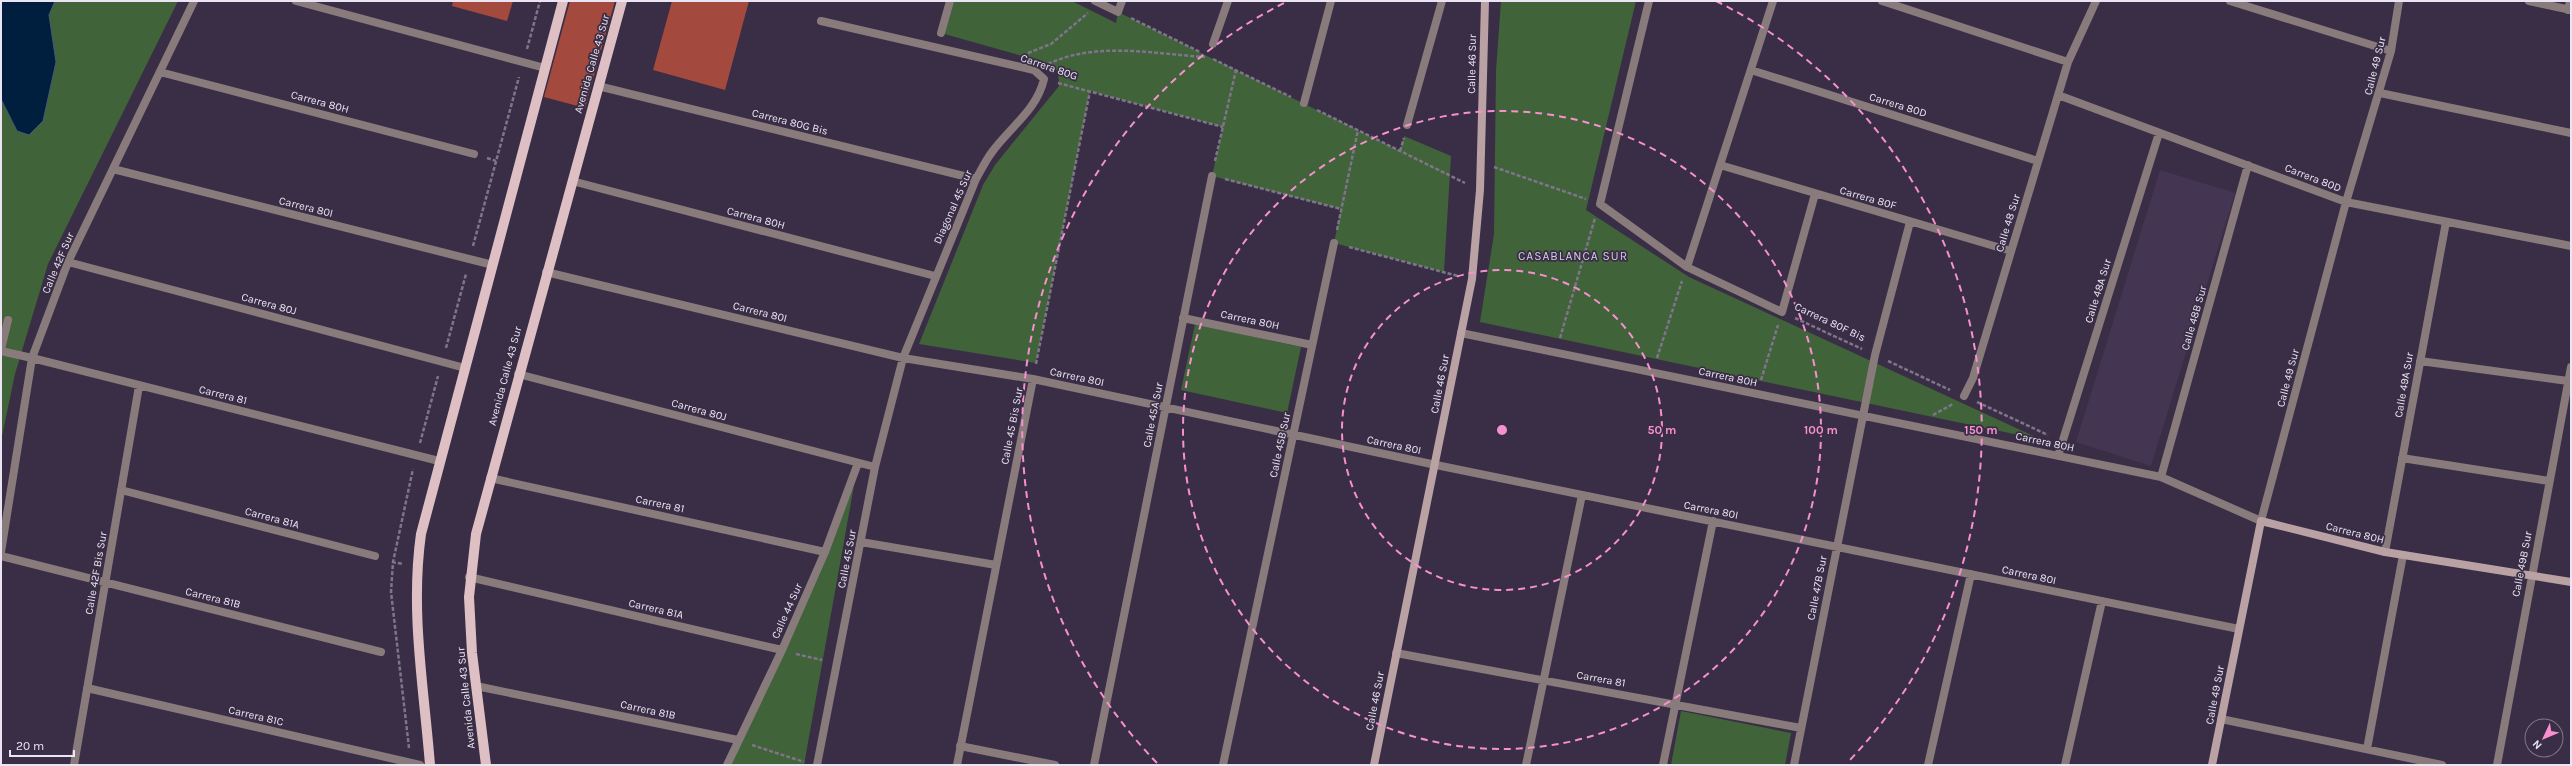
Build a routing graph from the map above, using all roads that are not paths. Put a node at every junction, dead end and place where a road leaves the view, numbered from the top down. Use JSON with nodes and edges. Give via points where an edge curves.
{"nodes":[{"id":1,"x":194,"y":1,"type":"edge"},
{"id":2,"x":296,"y":1,"type":"edge"},
{"id":3,"x":563,"y":1,"type":"edge"},
{"id":4,"x":622,"y":1,"type":"edge"},
{"id":5,"x":950,"y":1,"type":"edge"},
{"id":6,"x":1122,"y":1,"type":"edge"},
{"id":7,"x":1228,"y":1,"type":"edge"},
{"id":8,"x":1331,"y":1,"type":"edge"},
{"id":9,"x":1442,"y":1,"type":"edge"},
{"id":10,"x":1485,"y":1,"type":"edge"},
{"id":11,"x":1650,"y":1,"type":"edge"},
{"id":12,"x":1773,"y":1,"type":"edge"},
{"id":13,"x":1882,"y":1,"type":"edge"},
{"id":14,"x":2096,"y":1,"type":"edge"},
{"id":15,"x":2230,"y":1,"type":"edge"},
{"id":16,"x":2399,"y":1,"type":"edge"},
{"id":17,"x":2529,"y":1,"type":"edge"},
{"id":18,"x":2570,"y":1,"type":"edge"},
{"id":19,"x":1096,"y":2,"type":"edge"},
{"id":20,"x":2570,"y":10,"type":"edge"},
{"id":21,"x":821,"y":21,"type":"dead end"},
{"id":22,"x":942,"y":33,"type":"dead end"},
{"id":23,"x":1213,"y":44,"type":"dead end"},
{"id":24,"x":2391,"y":51,"type":"junction"},
{"id":25,"x":2068,"y":62,"type":"junction"},
{"id":26,"x":545,"y":68,"type":"junction"},
{"id":27,"x":1751,"y":70,"type":"junction"},
{"id":28,"x":160,"y":72,"type":"junction"},
{"id":29,"x":1044,"y":79,"type":"joint"},
{"id":30,"x":598,"y":86,"type":"junction"},
{"id":31,"x":2380,"y":93,"type":"junction"},
{"id":32,"x":2058,"y":95,"type":"junction"},
{"id":33,"x":1304,"y":103,"type":"dead end"},
{"id":34,"x":1407,"y":125,"type":"dead end"},
{"id":35,"x":2159,"y":132,"type":"junction"},
{"id":36,"x":2571,"y":133,"type":"edge"},
{"id":37,"x":474,"y":154,"type":"dead end"},
{"id":38,"x":2038,"y":161,"type":"junction"},
{"id":39,"x":1720,"y":165,"type":"junction"},
{"id":40,"x":2248,"y":166,"type":"junction"},
{"id":41,"x":113,"y":169,"type":"junction"},
{"id":42,"x":1212,"y":176,"type":"road end"},
{"id":43,"x":976,"y":179,"type":"junction"},
{"id":44,"x":572,"y":181,"type":"junction"},
{"id":45,"x":1815,"y":194,"type":"junction"},
{"id":46,"x":2346,"y":202,"type":"junction"},
{"id":47,"x":1910,"y":222,"type":"junction"},
{"id":48,"x":2446,"y":222,"type":"junction"},
{"id":49,"x":1334,"y":243,"type":"road end"},
{"id":50,"x":2571,"y":246,"type":"edge"},
{"id":51,"x":2011,"y":251,"type":"junction"},
{"id":52,"x":68,"y":262,"type":"junction"},
{"id":53,"x":493,"y":265,"type":"junction"},
{"id":54,"x":1687,"y":267,"type":"junction"},
{"id":55,"x":546,"y":272,"type":"junction"},
{"id":56,"x":935,"y":276,"type":"junction"},
{"id":57,"x":1183,"y":318,"type":"junction"},
{"id":58,"x":8,"y":320,"type":"dead end"},
{"id":59,"x":1461,"y":333,"type":"junction"},
{"id":60,"x":1312,"y":345,"type":"junction"},
{"id":61,"x":1,"y":350,"type":"edge"},
{"id":62,"x":32,"y":358,"type":"junction"},
{"id":63,"x":903,"y":358,"type":"junction"},
{"id":64,"x":2420,"y":361,"type":"junction"},
{"id":65,"x":2571,"y":367,"type":"edge"},
{"id":66,"x":465,"y":368,"type":"junction"},
{"id":67,"x":518,"y":374,"type":"junction"},
{"id":68,"x":1033,"y":379,"type":"junction"},
{"id":69,"x":2568,"y":381,"type":"junction"},
{"id":70,"x":139,"y":386,"type":"junction"},
{"id":71,"x":1964,"y":396,"type":"road end"},
{"id":72,"x":1166,"y":407,"type":"junction"},
{"id":73,"x":1862,"y":416,"type":"junction"},
{"id":74,"x":1293,"y":435,"type":"junction"},
{"id":75,"x":2058,"y":456,"type":"junction"},
{"id":76,"x":2402,"y":458,"type":"junction"},
{"id":77,"x":439,"y":461,"type":"junction"},
{"id":78,"x":858,"y":463,"type":"junction"},
{"id":79,"x":1436,"y":465,"type":"junction"},
{"id":80,"x":875,"y":467,"type":"junction"},
{"id":81,"x":2161,"y":477,"type":"junction"},
{"id":82,"x":490,"y":478,"type":"junction"},
{"id":83,"x":2549,"y":481,"type":"junction"},
{"id":84,"x":121,"y":490,"type":"junction"},
{"id":85,"x":1582,"y":495,"type":"junction"},
{"id":86,"x":1713,"y":521,"type":"junction"},
{"id":87,"x":2261,"y":521,"type":"junction"},
{"id":88,"x":861,"y":542,"type":"junction"},
{"id":89,"x":1836,"y":546,"type":"junction"},
{"id":90,"x":1,"y":552,"type":"edge"},
{"id":91,"x":825,"y":552,"type":"junction"},
{"id":92,"x":2384,"y":552,"type":"junction"},
{"id":93,"x":2403,"y":555,"type":"junction"},
{"id":94,"x":1,"y":556,"type":"edge"},
{"id":95,"x":375,"y":556,"type":"road end"},
{"id":96,"x":996,"y":565,"type":"junction"},
{"id":97,"x":1971,"y":574,"type":"junction"},
{"id":98,"x":2531,"y":576,"type":"junction"},
{"id":99,"x":469,"y":577,"type":"junction"},
{"id":100,"x":105,"y":582,"type":"junction"},
{"id":101,"x":2571,"y":582,"type":"edge"},
{"id":102,"x":2102,"y":601,"type":"junction"},
{"id":103,"x":2239,"y":629,"type":"junction"},
{"id":104,"x":782,"y":650,"type":"junction"},
{"id":105,"x":381,"y":652,"type":"road end"},
{"id":106,"x":1396,"y":653,"type":"junction"},
{"id":107,"x":1543,"y":680,"type":"junction"},
{"id":108,"x":476,"y":686,"type":"junction"},
{"id":109,"x":88,"y":688,"type":"junction"},
{"id":110,"x":1675,"y":704,"type":"junction"},
{"id":111,"x":2221,"y":719,"type":"junction"},
{"id":112,"x":1801,"y":728,"type":"junction"},
{"id":113,"x":738,"y":740,"type":"junction"},
{"id":114,"x":960,"y":746,"type":"junction"},
{"id":115,"x":2367,"y":749,"type":"junction"},
{"id":116,"x":74,"y":765,"type":"edge"},
{"id":117,"x":420,"y":765,"type":"edge"},
{"id":118,"x":430,"y":765,"type":"edge"},
{"id":119,"x":486,"y":765,"type":"edge"},
{"id":120,"x":728,"y":765,"type":"edge"},
{"id":121,"x":817,"y":765,"type":"edge"},
{"id":122,"x":957,"y":765,"type":"edge"},
{"id":123,"x":1055,"y":765,"type":"edge"},
{"id":124,"x":1094,"y":765,"type":"edge"},
{"id":125,"x":1223,"y":765,"type":"edge"},
{"id":126,"x":1374,"y":765,"type":"edge"},
{"id":127,"x":1526,"y":765,"type":"edge"},
{"id":128,"x":1663,"y":765,"type":"edge"},
{"id":129,"x":1794,"y":765,"type":"edge"},
{"id":130,"x":1928,"y":765,"type":"edge"},
{"id":131,"x":2065,"y":765,"type":"edge"},
{"id":132,"x":2212,"y":765,"type":"edge"},
{"id":133,"x":2442,"y":765,"type":"edge"},
{"id":134,"x":2497,"y":765,"type":"edge"}],
"edges":[{"from":1,"to":28,"type":"street","name":"Calle 42F Sur"},
{"from":2,"to":26,"type":"street"},
{"from":3,"to":26,"type":"main road"},
{"from":4,"to":30,"type":"main road","name":"Avenida Calle 43 Sur"},
{"from":5,"to":22,"type":"street"},
{"from":6,"to":19,"type":"street","via":[[1118,12]]},
{"from":7,"to":23,"type":"street"},
{"from":8,"to":33,"type":"street"},
{"from":9,"to":34,"type":"street"},
{"from":10,"to":59,"type":"street","name":"Calle 46 Sur","via":[[1481,162],[1472,279]]},
{"from":11,"to":54,"type":"street","name":"Carrera 80F Bis","via":[[1600,204]]},
{"from":12,"to":27,"type":"street"},
{"from":13,"to":25,"type":"street"},
{"from":14,"to":25,"type":"street","name":"Calle 48 Sur"},
{"from":15,"to":24,"type":"street"},
{"from":16,"to":24,"type":"street","name":"Calle 49 Sur"},
{"from":17,"to":20,"type":"street"},
{"from":18,"to":20,"type":"street"},
{"from":21,"to":29,"type":"street","name":"Carrera 80G","via":[[1034,70]]},
{"from":24,"to":31,"type":"street","name":"Calle 49 Sur"},
{"from":25,"to":32,"type":"street","name":"Calle 48 Sur"},
{"from":26,"to":53,"type":"main road"},
{"from":27,"to":38,"type":"street","name":"Carrera 80D"},
{"from":27,"to":39,"type":"street"},
{"from":28,"to":37,"type":"street","name":"Carrera 80H"},
{"from":28,"to":41,"type":"street","name":"Calle 42F Sur"},
{"from":29,"to":43,"type":"street","name":"Diagonal 45 Sur","via":[[1042,92],[1034,104],[992,152]]},
{"from":30,"to":43,"type":"street","name":"Carrera 80G Bis"},
{"from":30,"to":44,"type":"main road","name":"Avenida Calle 43 Sur"},
{"from":31,"to":36,"type":"street"},
{"from":31,"to":46,"type":"street","name":"Calle 49 Sur"},
{"from":32,"to":35,"type":"street","name":"Carrera 80D"},
{"from":32,"to":38,"type":"street","name":"Calle 48 Sur"},
{"from":35,"to":40,"type":"street","name":"Carrera 80D"},
{"from":35,"to":75,"type":"street","name":"Calle 48A Sur"},
{"from":38,"to":51,"type":"street","name":"Calle 48 Sur"},
{"from":39,"to":45,"type":"street","name":"Carrera 80F"},
{"from":39,"to":54,"type":"street"},
{"from":40,"to":46,"type":"street","name":"Carrera 80D"},
{"from":40,"to":81,"type":"street","name":"Calle 48B Sur"},
{"from":41,"to":52,"type":"street","name":"Calle 42F Sur"},
{"from":41,"to":53,"type":"street","name":"Carrera 80I"},
{"from":42,"to":57,"type":"street","name":"Calle 45A Sur"},
{"from":43,"to":56,"type":"street","name":"Diagonal 45 Sur"},
{"from":44,"to":55,"type":"main road","name":"Avenida Calle 43 Sur"},
{"from":44,"to":56,"type":"street","name":"Carrera 80H"},
{"from":45,"to":47,"type":"street","name":"Carrera 80F"},
{"from":45,"to":54,"type":"street","name":"Carrera 80F Bis","via":[[1782,312]]},
{"from":46,"to":48,"type":"street","name":"Carrera 80D"},
{"from":46,"to":87,"type":"street","name":"Calle 49 Sur"},
{"from":47,"to":51,"type":"street","name":"Carrera 80F"},
{"from":47,"to":73,"type":"street","name":"Calle 47B Sur","via":[[1875,355]]},
{"from":48,"to":50,"type":"street","name":"Carrera 80D"},
{"from":48,"to":64,"type":"street","name":"Calle 49A Sur"},
{"from":49,"to":60,"type":"street","name":"Calle 45B Sur"},
{"from":51,"to":71,"type":"street","name":"Calle 48 Sur","via":[[1973,378]]},
{"from":52,"to":62,"type":"street","name":"Calle 42F Sur"},
{"from":52,"to":66,"type":"street","name":"Carrera 80J"},
{"from":53,"to":66,"type":"main road"},
{"from":55,"to":63,"type":"street","name":"Carrera 80I"},
{"from":55,"to":67,"type":"main road","name":"Avenida Calle 43 Sur"},
{"from":56,"to":63,"type":"street","name":"Diagonal 45 Sur"},
{"from":57,"to":60,"type":"street","name":"Carrera 80H"},
{"from":57,"to":72,"type":"street","name":"Calle 45A Sur"},
{"from":58,"to":61,"type":"street","name":"Carrera 81"},
{"from":59,"to":73,"type":"street","name":"Carrera 80H"},
{"from":59,"to":79,"type":"street","name":"Calle 46 Sur"},
{"from":60,"to":74,"type":"street","name":"Calle 45B Sur"},
{"from":61,"to":62,"type":"street","name":"Carrera 81"},
{"from":62,"to":70,"type":"street","name":"Carrera 81"},
{"from":62,"to":90,"type":"street","name":"Calle 42F Sur"},
{"from":63,"to":68,"type":"street","name":"Carrera 80I"},
{"from":63,"to":80,"type":"street","name":"Calle 45 Sur"},
{"from":64,"to":69,"type":"street"},
{"from":64,"to":76,"type":"street","name":"Calle 49A Sur"},
{"from":65,"to":69,"type":"street","name":"Calle 49B Sur"},
{"from":66,"to":77,"type":"main road"},
{"from":67,"to":78,"type":"street","name":"Carrera 80J"},
{"from":67,"to":82,"type":"main road","name":"Avenida Calle 43 Sur"},
{"from":68,"to":72,"type":"street","name":"Carrera 80I"},
{"from":68,"to":96,"type":"street","name":"Calle 45 Bis Sur"},
{"from":69,"to":83,"type":"street","name":"Calle 49B Sur"},
{"from":70,"to":77,"type":"street","name":"Carrera 81"},
{"from":70,"to":84,"type":"street","name":"Calle 42F Bis Sur"},
{"from":72,"to":74,"type":"street","name":"Carrera 80I"},
{"from":72,"to":124,"type":"street","name":"Calle 45A Sur"},
{"from":73,"to":75,"type":"street","name":"Carrera 80H"},
{"from":73,"to":89,"type":"street","name":"Calle 47B Sur"},
{"from":74,"to":79,"type":"street","name":"Carrera 80I"},
{"from":74,"to":125,"type":"street","name":"Calle 45B Sur"},
{"from":75,"to":81,"type":"street","name":"Carrera 80H"},
{"from":76,"to":83,"type":"street"},
{"from":76,"to":92,"type":"street","name":"Calle 49A Sur"},
{"from":77,"to":118,"type":"main road","via":[[421,534],[416,567],[419,662]]},
{"from":78,"to":80,"type":"street","name":"Carrera 80J"},
{"from":78,"to":91,"type":"street","name":"Calle 44 Sur"},
{"from":79,"to":85,"type":"street","name":"Carrera 80I"},
{"from":79,"to":106,"type":"street","name":"Calle 46 Sur"},
{"from":80,"to":88,"type":"street","name":"Calle 45 Sur"},
{"from":81,"to":87,"type":"street","name":"Carrera 80H"},
{"from":82,"to":91,"type":"street","name":"Carrera 81"},
{"from":82,"to":99,"type":"main road","name":"Avenida Calle 43 Sur","via":[[476,534]]},
{"from":83,"to":98,"type":"street","name":"Calle 49B Sur"},
{"from":84,"to":95,"type":"street","name":"Carrera 81A"},
{"from":84,"to":100,"type":"street","name":"Calle 42F Bis Sur"},
{"from":85,"to":86,"type":"street","name":"Carrera 80I"},
{"from":85,"to":107,"type":"street"},
{"from":86,"to":89,"type":"street","name":"Carrera 80I"},
{"from":86,"to":110,"type":"street"},
{"from":87,"to":92,"type":"street","name":"Carrera 80H"},
{"from":87,"to":103,"type":"street","name":"Calle 49 Sur"},
{"from":88,"to":96,"type":"street"},
{"from":88,"to":121,"type":"street","name":"Calle 45 Sur"},
{"from":89,"to":97,"type":"street","name":"Carrera 80I"},
{"from":89,"to":112,"type":"street","name":"Calle 47B Sur"},
{"from":91,"to":104,"type":"street","name":"Calle 44 Sur"},
{"from":92,"to":93,"type":"street","name":"Carrera 80H"},
{"from":93,"to":98,"type":"street","name":"Carrera 80H"},
{"from":93,"to":115,"type":"street"},
{"from":94,"to":100,"type":"street","name":"Carrera 81B"},
{"from":96,"to":114,"type":"street","name":"Calle 45 Bis Sur"},
{"from":97,"to":102,"type":"street","name":"Carrera 80I"},
{"from":97,"to":130,"type":"street"},
{"from":98,"to":101,"type":"street","name":"Carrera 80H"},
{"from":98,"to":134,"type":"street","name":"Calle 49B Sur"},
{"from":99,"to":104,"type":"street","name":"Carrera 81A"},
{"from":99,"to":108,"type":"main road","name":"Avenida Calle 43 Sur"},
{"from":100,"to":105,"type":"street","name":"Carrera 81B"},
{"from":100,"to":109,"type":"street","name":"Calle 42F Bis Sur"},
{"from":102,"to":103,"type":"street","name":"Carrera 80I"},
{"from":102,"to":131,"type":"street"},
{"from":103,"to":111,"type":"street","name":"Calle 49 Sur"},
{"from":104,"to":113,"type":"street","name":"Calle 44 Sur"},
{"from":106,"to":107,"type":"street","name":"Carrera 81"},
{"from":106,"to":126,"type":"street","name":"Calle 46 Sur"},
{"from":107,"to":110,"type":"street","name":"Carrera 81"},
{"from":107,"to":127,"type":"street"},
{"from":108,"to":113,"type":"street","name":"Carrera 81B"},
{"from":108,"to":119,"type":"main road","name":"Avenida Calle 43 Sur"},
{"from":109,"to":116,"type":"street","name":"Calle 42F Bis Sur"},
{"from":109,"to":117,"type":"street","name":"Carrera 81C"},
{"from":110,"to":112,"type":"street","name":"Carrera 81"},
{"from":110,"to":128,"type":"street"},
{"from":111,"to":115,"type":"street"},
{"from":111,"to":132,"type":"street","name":"Calle 49 Sur"},
{"from":112,"to":129,"type":"street","name":"Calle 47B Sur"},
{"from":113,"to":120,"type":"street","name":"Calle 44 Sur"},
{"from":114,"to":122,"type":"street","name":"Calle 45 Bis Sur"},
{"from":114,"to":123,"type":"street"},
{"from":115,"to":133,"type":"street"}]}
